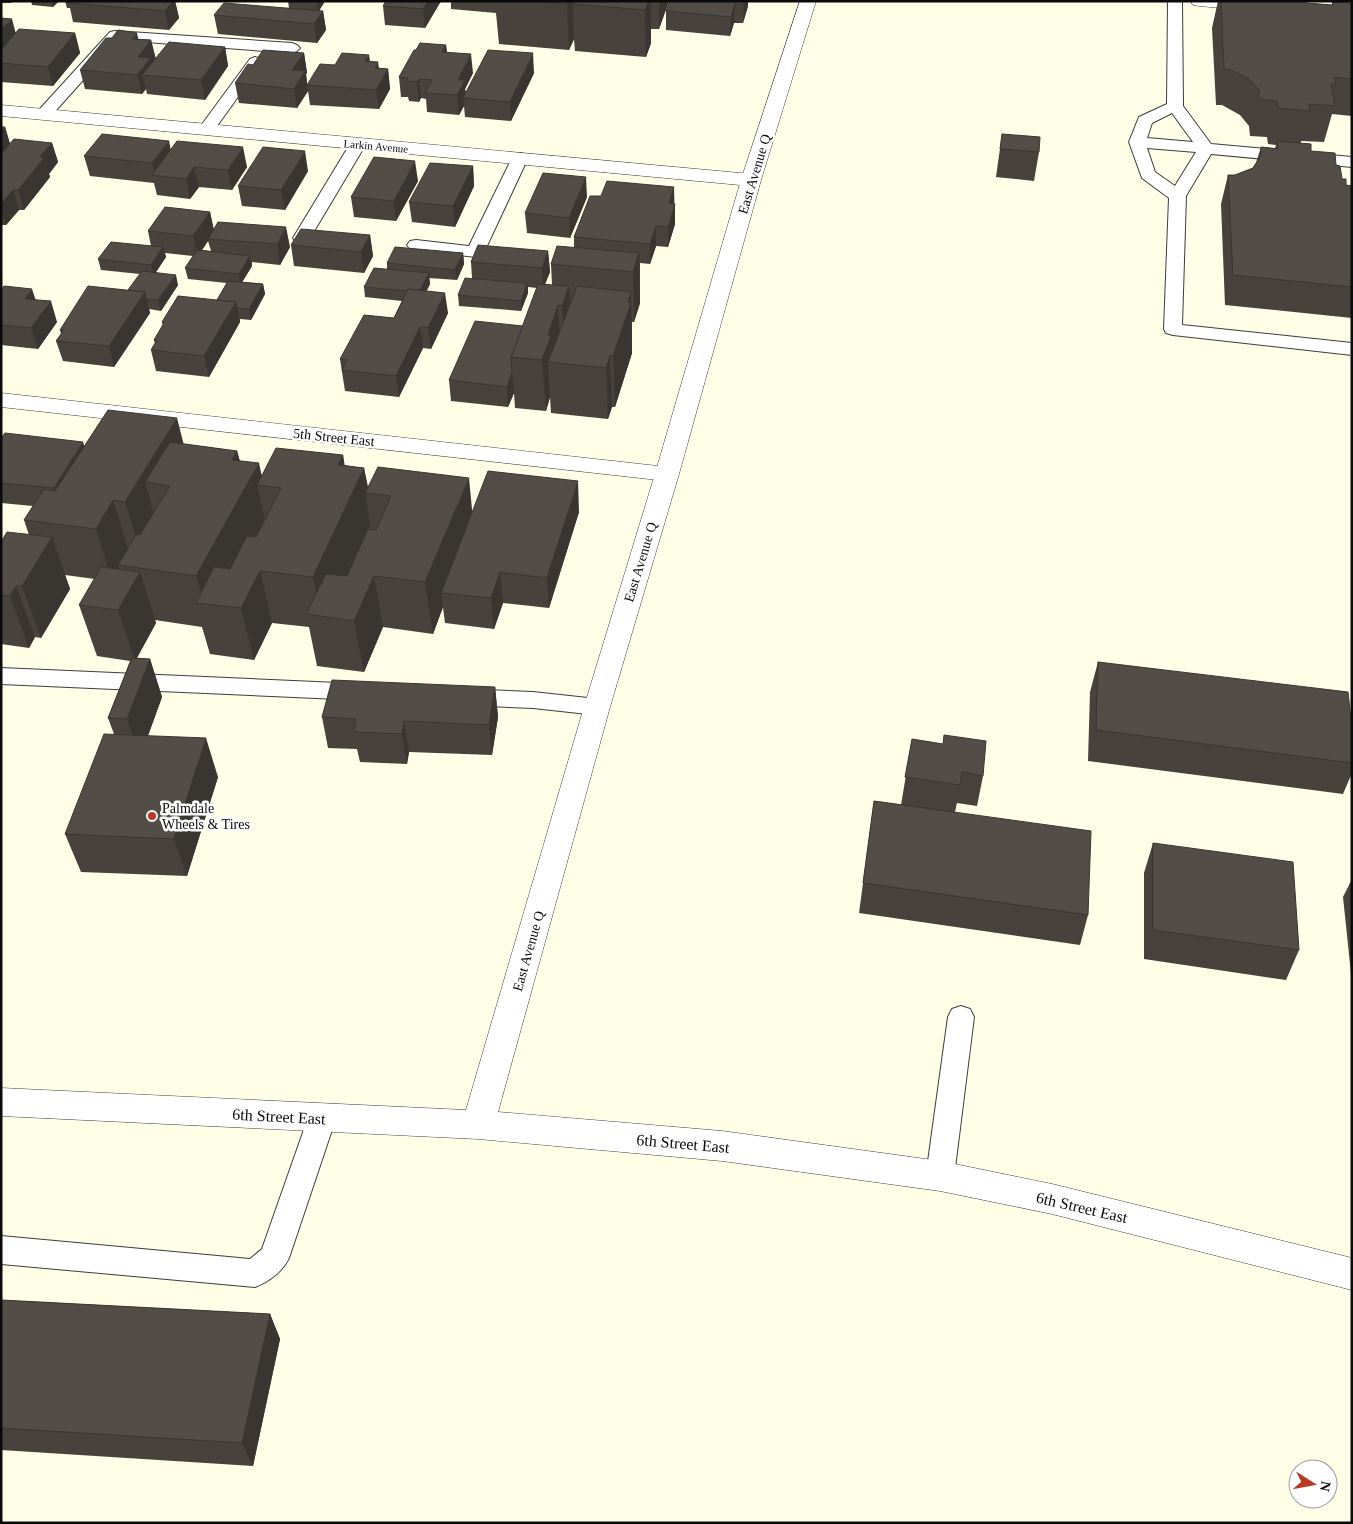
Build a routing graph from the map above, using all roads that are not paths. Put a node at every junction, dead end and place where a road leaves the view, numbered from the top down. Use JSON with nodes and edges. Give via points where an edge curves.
{"nodes":[{"id":1,"x":808,"y":1,"type":"edge"},
{"id":2,"x":1175,"y":1,"type":"edge"},
{"id":3,"x":1199,"y":1,"type":"edge"},
{"id":4,"x":1275,"y":8,"type":"edge"},
{"id":5,"x":266,"y":46,"type":"junction"},
{"id":6,"x":292,"y":48,"type":"dead end"},
{"id":7,"x":1175,"y":106,"type":"junction"},
{"id":8,"x":1,"y":110,"type":"edge"},
{"id":9,"x":44,"y":114,"type":"junction"},
{"id":10,"x":206,"y":130,"type":"junction"},
{"id":11,"x":1137,"y":142,"type":"junction"},
{"id":12,"x":358,"y":144,"type":"junction"},
{"id":13,"x":1206,"y":149,"type":"junction"},
{"id":14,"x":520,"y":158,"type":"junction"},
{"id":15,"x":1352,"y":162,"type":"edge"},
{"id":16,"x":751,"y":180,"type":"junction"},
{"id":17,"x":1178,"y":196,"type":"junction"},
{"id":18,"x":340,"y":241,"type":"edge"},
{"id":19,"x":416,"y":245,"type":"dead end"},
{"id":20,"x":475,"y":252,"type":"junction"},
{"id":21,"x":515,"y":256,"type":"edge"},
{"id":22,"x":1352,"y":349,"type":"edge"},
{"id":23,"x":1,"y":400,"type":"edge"},
{"id":24,"x":667,"y":474,"type":"junction"},
{"id":25,"x":1,"y":676,"type":"edge"},
{"id":26,"x":385,"y":693,"type":"edge"},
{"id":27,"x":444,"y":696,"type":"edge"},
{"id":28,"x":597,"y":707,"type":"junction"},
{"id":29,"x":961,"y":1017,"type":"dead end"},
{"id":30,"x":1,"y":1102,"type":"edge"},
{"id":31,"x":322,"y":1118,"type":"junction"},
{"id":32,"x":478,"y":1125,"type":"junction"},
{"id":33,"x":940,"y":1176,"type":"junction"},
{"id":34,"x":1,"y":1250,"type":"edge"},
{"id":35,"x":1352,"y":1274,"type":"edge"}],
"edges":[{"from":1,"to":16,"type":"street","name":"East Avenue Q"},
{"from":2,"to":7,"type":"lane"},
{"from":3,"to":4,"type":"street"},
{"from":5,"to":6,"type":"lane"},
{"from":5,"to":9,"type":"lane","via":[[115,35]]},
{"from":5,"to":10,"type":"lane"},
{"from":7,"to":11,"type":"lane","via":[[1145,120]]},
{"from":7,"to":13,"type":"lane"},
{"from":8,"to":9,"type":"street","name":"Larkin Avenue"},
{"from":9,"to":10,"type":"street","name":"Larkin Avenue"},
{"from":10,"to":12,"type":"street","name":"Larkin Avenue"},
{"from":11,"to":13,"type":"lane"},
{"from":11,"to":17,"type":"lane","via":[[1148,174]]},
{"from":12,"to":14,"type":"street","name":"Larkin Avenue"},
{"from":12,"to":18,"type":"lane","via":[[293,237]]},
{"from":13,"to":15,"type":"lane"},
{"from":13,"to":17,"type":"lane"},
{"from":14,"to":16,"type":"street","name":"Larkin Avenue"},
{"from":14,"to":20,"type":"lane"},
{"from":16,"to":24,"type":"street","name":"East Avenue Q"},
{"from":17,"to":22,"type":"lane","via":[[1173,329]]},
{"from":19,"to":20,"type":"lane"},
{"from":20,"to":21,"type":"lane"},
{"from":23,"to":24,"type":"street","name":"5th Street East"},
{"from":24,"to":28,"type":"street","name":"East Avenue Q"},
{"from":25,"to":26,"type":"lane"},
{"from":27,"to":28,"type":"lane"},
{"from":28,"to":32,"type":"street","name":"East Avenue Q"},
{"from":29,"to":33,"type":"lane"},
{"from":30,"to":31,"type":"street","name":"6th Street East"},
{"from":31,"to":32,"type":"street","name":"6th Street East"},
{"from":31,"to":34,"type":"lane","via":[[274,1258],[255,1273]]},
{"from":32,"to":33,"type":"street","name":"6th Street East","via":[[722,1146]]},
{"from":33,"to":35,"type":"street","name":"6th Street East","via":[[1052,1199]]}]}
